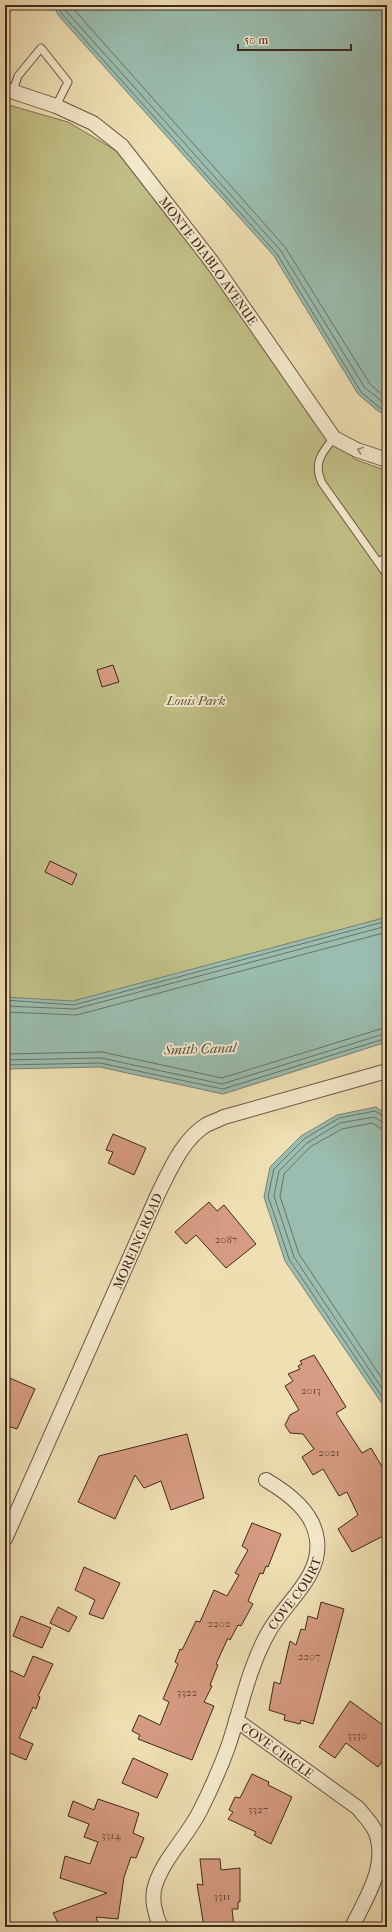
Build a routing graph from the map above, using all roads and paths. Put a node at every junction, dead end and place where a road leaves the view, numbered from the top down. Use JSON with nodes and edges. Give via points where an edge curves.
{"nodes":[{"id":1,"x":9,"y":90,"type":"edge"},
{"id":2,"x":56,"y":106,"type":"junction"},
{"id":3,"x":334,"y":438,"type":"junction"},
{"id":4,"x":387,"y":460,"type":"edge"},
{"id":5,"x":387,"y":557,"type":"edge"},
{"id":6,"x":378,"y":562,"type":"junction"},
{"id":7,"x":387,"y":576,"type":"edge"},
{"id":8,"x":387,"y":1071,"type":"edge"},
{"id":9,"x":266,"y":1480,"type":"dead end"},
{"id":10,"x":5,"y":1539,"type":"edge"},
{"id":11,"x":236,"y":1720,"type":"junction"},
{"id":12,"x":161,"y":1927,"type":"edge"},
{"id":13,"x":352,"y":1927,"type":"edge"}],
"edges":[{"from":1,"to":2,"type":"street","name":"MONTE DIABLO AVENUE"},
{"from":1,"to":2,"type":"lane","via":[[41,48],[68,82]]},
{"from":2,"to":3,"type":"street","name":"MONTE DIABLO AVENUE","via":[[93,123],[122,146],[212,262]]},
{"from":4,"to":3,"type":"street","name":"MONTE DIABLO AVENUE","one_way":true,"via":[[357,450]]},
{"from":3,"to":6,"type":"lane","via":[[318,462],[318,475]]},
{"from":5,"to":6,"type":"lane"},
{"from":6,"to":7,"type":"lane"},
{"from":8,"to":10,"type":"street","name":"MOREING ROAD","via":[[224,1117],[207,1124],[194,1135],[171,1168],[158,1194]]},
{"from":9,"to":11,"type":"street","name":"COVE COURT","via":[[283,1490],[315,1526],[318,1540],[316,1560],[300,1590],[283,1609],[268,1633],[252,1668]]},
{"from":11,"to":12,"type":"street","name":"COVE CIRCLE","via":[[227,1748],[199,1812],[159,1875],[154,1888],[154,1906]]},
{"from":11,"to":13,"type":"street","name":"COVE CIRCLE","via":[[358,1808],[377,1835],[380,1851],[378,1870]]}]}
